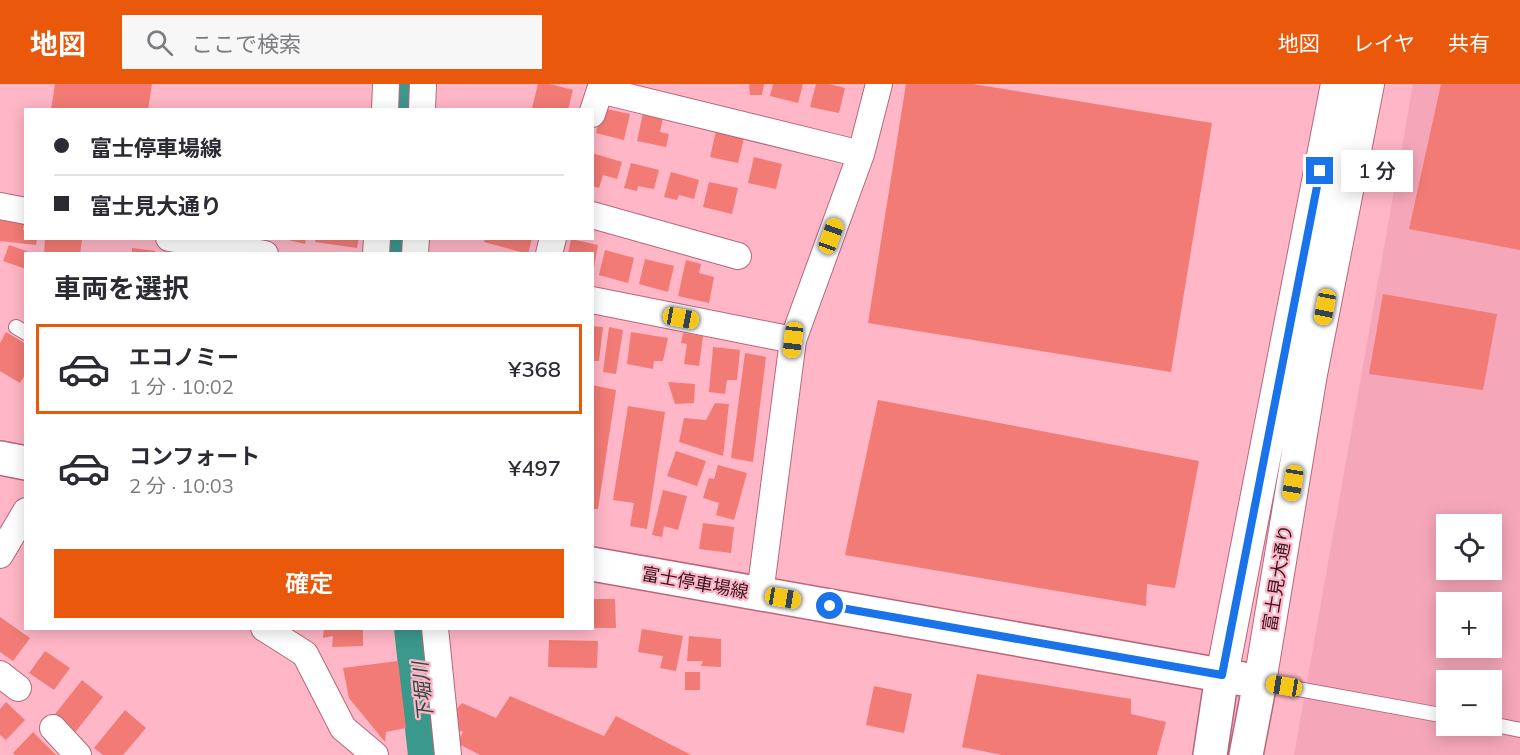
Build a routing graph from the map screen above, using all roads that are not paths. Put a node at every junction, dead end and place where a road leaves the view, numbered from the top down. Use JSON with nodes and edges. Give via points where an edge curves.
{"nodes":[{"id":1,"x":423,"y":84,"type":"edge"},
{"id":2,"x":879,"y":84,"type":"edge"},
{"id":3,"x":1337,"y":84,"type":"edge"},
{"id":4,"x":1368,"y":84,"type":"edge"},
{"id":5,"x":601,"y":87,"type":"edge"},
{"id":6,"x":422,"y":108,"type":"edge"},
{"id":7,"x":594,"y":108,"type":"edge"},
{"id":8,"x":861,"y":154,"type":"junction"},
{"id":9,"x":0,"y":206,"type":"edge"},
{"id":10,"x":24,"y":211,"type":"edge"},
{"id":11,"x":594,"y":216,"type":"edge"},
{"id":12,"x":182,"y":245,"type":"edge"},
{"id":13,"x":247,"y":252,"type":"edge"},
{"id":14,"x":738,"y":256,"type":"dead end"},
{"id":15,"x":594,"y":300,"type":"edge"},
{"id":16,"x":793,"y":340,"type":"junction"},
{"id":17,"x":0,"y":458,"type":"edge"},
{"id":18,"x":24,"y":463,"type":"edge"},
{"id":19,"x":24,"y":516,"type":"edge"},
{"id":20,"x":11,"y":550,"type":"edge"},
{"id":21,"x":594,"y":564,"type":"edge"},
{"id":22,"x":760,"y":594,"type":"junction"},
{"id":23,"x":267,"y":630,"type":"edge"},
{"id":24,"x":435,"y":630,"type":"edge"},
{"id":25,"x":1222,"y":675,"type":"junction"},
{"id":26,"x":1260,"y":682,"type":"junction"},
{"id":27,"x":1436,"y":714,"type":"edge"},
{"id":28,"x":1502,"y":726,"type":"edge"},
{"id":29,"x":53,"y":728,"type":"dead end"},
{"id":30,"x":1520,"y":730,"type":"edge"},
{"id":31,"x":78,"y":755,"type":"edge"},
{"id":32,"x":375,"y":755,"type":"edge"},
{"id":33,"x":448,"y":755,"type":"edge"},
{"id":34,"x":1210,"y":755,"type":"edge"},
{"id":35,"x":1246,"y":755,"type":"edge"}],
"edges":[{"from":1,"to":6,"type":"street"},
{"from":2,"to":8,"type":"street"},
{"from":3,"to":25,"type":"street","name":"富士見大通り"},
{"from":4,"to":26,"type":"street","name":"富士見大通り","via":[[1311,374]]},
{"from":5,"to":7,"type":"street"},
{"from":5,"to":8,"type":"street"},
{"from":8,"to":16,"type":"street"},
{"from":9,"to":10,"type":"street"},
{"from":11,"to":14,"type":"street"},
{"from":12,"to":13,"type":"street"},
{"from":15,"to":16,"type":"street"},
{"from":16,"to":22,"type":"street"},
{"from":17,"to":18,"type":"main road"},
{"from":19,"to":20,"type":"street"},
{"from":21,"to":22,"type":"main road","name":"富士停車場線"},
{"from":22,"to":25,"type":"main road","name":"富士停車場線"},
{"from":23,"to":32,"type":"street","via":[[305,654],[343,728]]},
{"from":24,"to":33,"type":"street"},
{"from":25,"to":26,"type":"main road","name":"富士停車場線"},
{"from":25,"to":34,"type":"main road"},
{"from":26,"to":27,"type":"lane"},
{"from":26,"to":35,"type":"main road"},
{"from":28,"to":30,"type":"lane"},
{"from":29,"to":31,"type":"street"}]}
